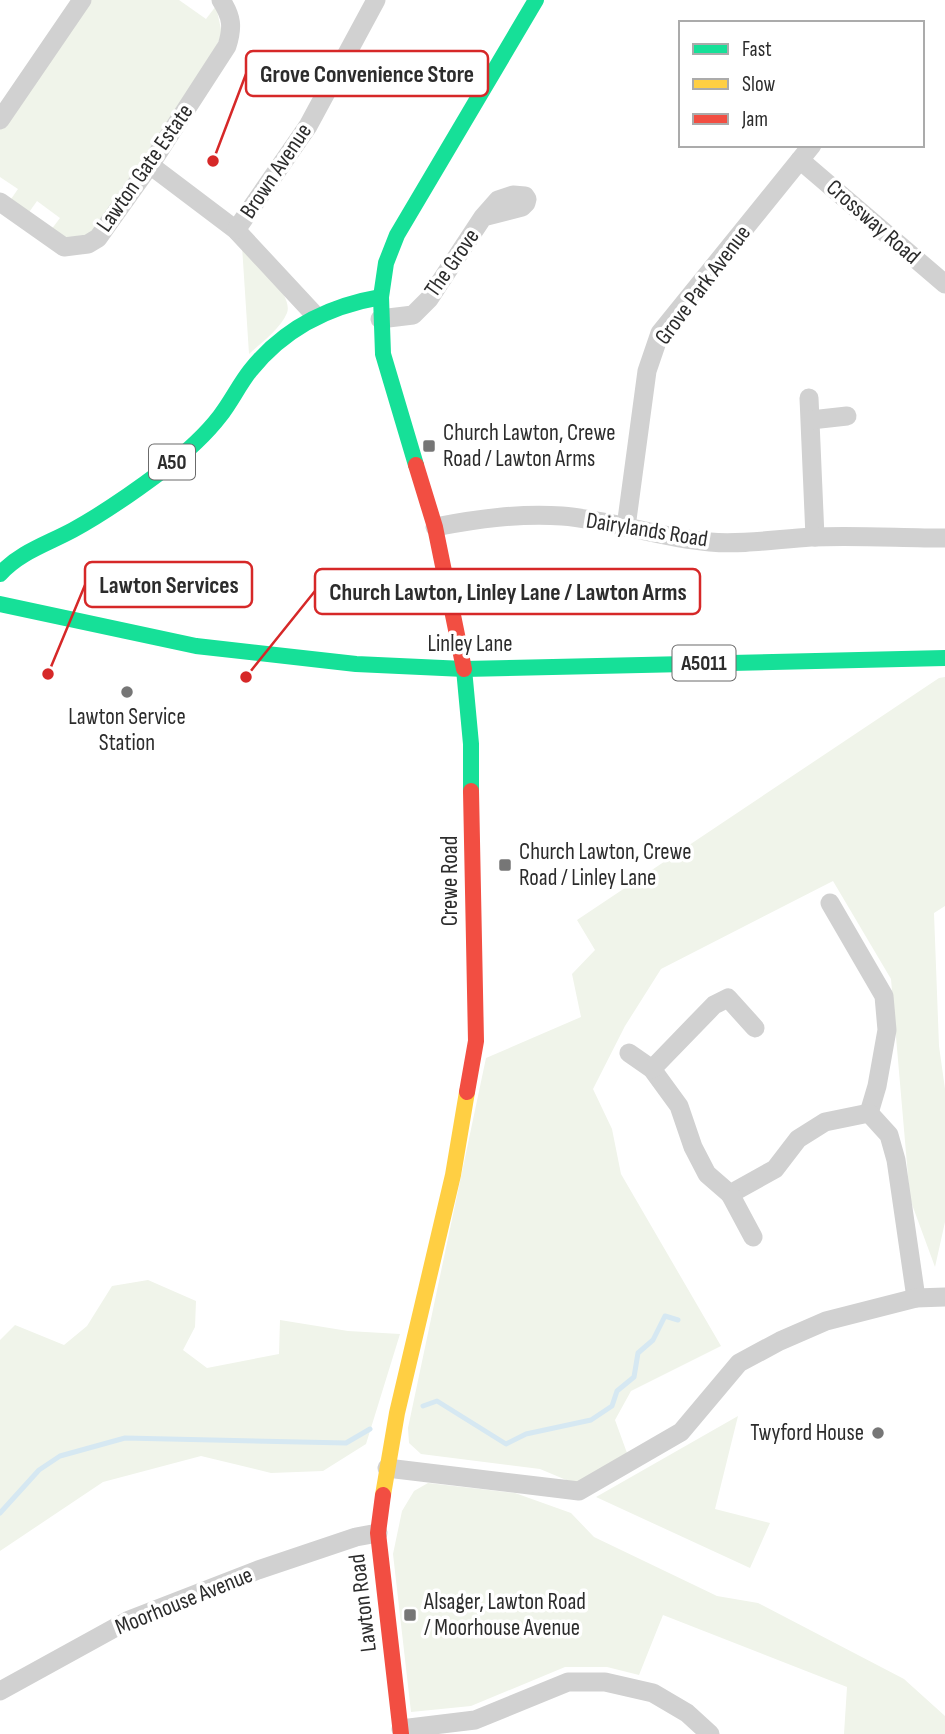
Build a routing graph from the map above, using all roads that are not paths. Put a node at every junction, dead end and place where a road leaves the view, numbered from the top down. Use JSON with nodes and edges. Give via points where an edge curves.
{"nodes":[{"id":1,"x":82,"y":0,"type":"edge"},
{"id":2,"x":221,"y":0,"type":"edge"},
{"id":3,"x":376,"y":0,"type":"edge"},
{"id":4,"x":536,"y":0,"type":"edge"},
{"id":5,"x":0,"y":120,"type":"edge"},
{"id":6,"x":806,"y":153,"type":"edge"},
{"id":7,"x":150,"y":165,"type":"junction"},
{"id":8,"x":0,"y":202,"type":"edge"},
{"id":9,"x":483,"y":218,"type":"dead end"},
{"id":10,"x":236,"y":230,"type":"junction"},
{"id":11,"x":945,"y":284,"type":"edge"},
{"id":12,"x":380,"y":297,"type":"junction"},
{"id":13,"x":314,"y":314,"type":"junction"},
{"id":14,"x":380,"y":319,"type":"junction"},
{"id":15,"x":808,"y":398,"type":"dead end"},
{"id":16,"x":847,"y":416,"type":"dead end"},
{"id":17,"x":811,"y":420,"type":"junction"},
{"id":18,"x":435,"y":527,"type":"junction"},
{"id":19,"x":626,"y":527,"type":"junction"},
{"id":20,"x":816,"y":537,"type":"junction"},
{"id":21,"x":945,"y":538,"type":"edge"},
{"id":22,"x":0,"y":573,"type":"edge"},
{"id":23,"x":0,"y":604,"type":"edge"},
{"id":24,"x":945,"y":658,"type":"edge"},
{"id":25,"x":464,"y":668,"type":"junction"},
{"id":26,"x":830,"y":903,"type":"dead end"},
{"id":27,"x":755,"y":1028,"type":"dead end"},
{"id":28,"x":629,"y":1054,"type":"dead end"},
{"id":29,"x":652,"y":1069,"type":"junction"},
{"id":30,"x":869,"y":1113,"type":"junction"},
{"id":31,"x":730,"y":1194,"type":"junction"},
{"id":32,"x":753,"y":1237,"type":"dead end"},
{"id":33,"x":945,"y":1297,"type":"edge"},
{"id":34,"x":916,"y":1298,"type":"junction"},
{"id":35,"x":387,"y":1468,"type":"junction"},
{"id":36,"x":378,"y":1534,"type":"junction"},
{"id":37,"x":0,"y":1691,"type":"edge"},
{"id":38,"x":401,"y":1732,"type":"edge"},
{"id":39,"x":710,"y":1734,"type":"edge"}],
"edges":[{"from":1,"to":5,"type":"street"},
{"from":2,"to":7,"type":"street","name":"Lawton Gate Estate","via":[[231,15],[227,46]]},
{"from":3,"to":10,"type":"street","name":"Brown Avenue","via":[[308,126]]},
{"from":4,"to":12,"type":"main road","name":"Crewe Road","via":[[397,235]]},
{"from":6,"to":11,"type":"street","name":"Crossway Road"},
{"from":6,"to":19,"type":"street","name":"Grove Park Avenue","via":[[660,333],[647,371]]},
{"from":7,"to":8,"type":"street","name":"Lawton Gate Estate","via":[[98,238],[88,244],[64,247]]},
{"from":7,"to":10,"type":"street"},
{"from":9,"to":14,"type":"street","name":"The Grove","via":[[429,299],[412,314]]},
{"from":10,"to":13,"type":"street"},
{"from":12,"to":13,"type":"main road","number":"A50"},
{"from":12,"to":14,"type":"main road","name":"Crewe Road"},
{"from":13,"to":22,"type":"main road","number":"A50","via":[[286,334],[250,371],[216,421],[158,474],[93,519],[29,552]]},
{"from":14,"to":18,"type":"main road","name":"Crewe Road","via":[[383,354]]},
{"from":15,"to":17,"type":"street"},
{"from":16,"to":17,"type":"street"},
{"from":17,"to":20,"type":"street"},
{"from":18,"to":19,"type":"street","name":"Dairylands Road","via":[[515,516],[564,516]]},
{"from":18,"to":25,"type":"main road","name":"Crewe Road"},
{"from":19,"to":20,"type":"street","name":"Dairylands Road","via":[[713,542]]},
{"from":20,"to":21,"type":"street","name":"Dairylands Road"},
{"from":23,"to":25,"type":"main road","name":"Linley Lane","via":[[196,646],[356,664]]},
{"from":24,"to":25,"type":"main road","name":"Linley Lane","number":"A5011"},
{"from":25,"to":35,"type":"main road","name":"Crewe Road","via":[[471,744],[476,1041],[453,1175]]},
{"from":26,"to":30,"type":"street","via":[[884,996],[887,1030]]},
{"from":27,"to":29,"type":"street","via":[[728,998],[713,1005]]},
{"from":28,"to":29,"type":"street"},
{"from":29,"to":31,"type":"street","via":[[678,1106],[707,1174]]},
{"from":30,"to":31,"type":"street","via":[[825,1122],[798,1139],[775,1169]]},
{"from":30,"to":34,"type":"street","via":[[889,1135],[896,1160]]},
{"from":31,"to":32,"type":"street"},
{"from":33,"to":34,"type":"street"},
{"from":34,"to":35,"type":"street","via":[[826,1321],[739,1363],[681,1432],[579,1491]]},
{"from":35,"to":36,"type":"main road","name":"Lawton Road"},
{"from":36,"to":37,"type":"street","name":"Moorhouse Avenue","via":[[258,1570],[129,1620]]},
{"from":36,"to":38,"type":"main road","name":"Lawton Road"},
{"from":38,"to":39,"type":"street","via":[[475,1720],[568,1682],[605,1682],[653,1693],[687,1713]]}]}
